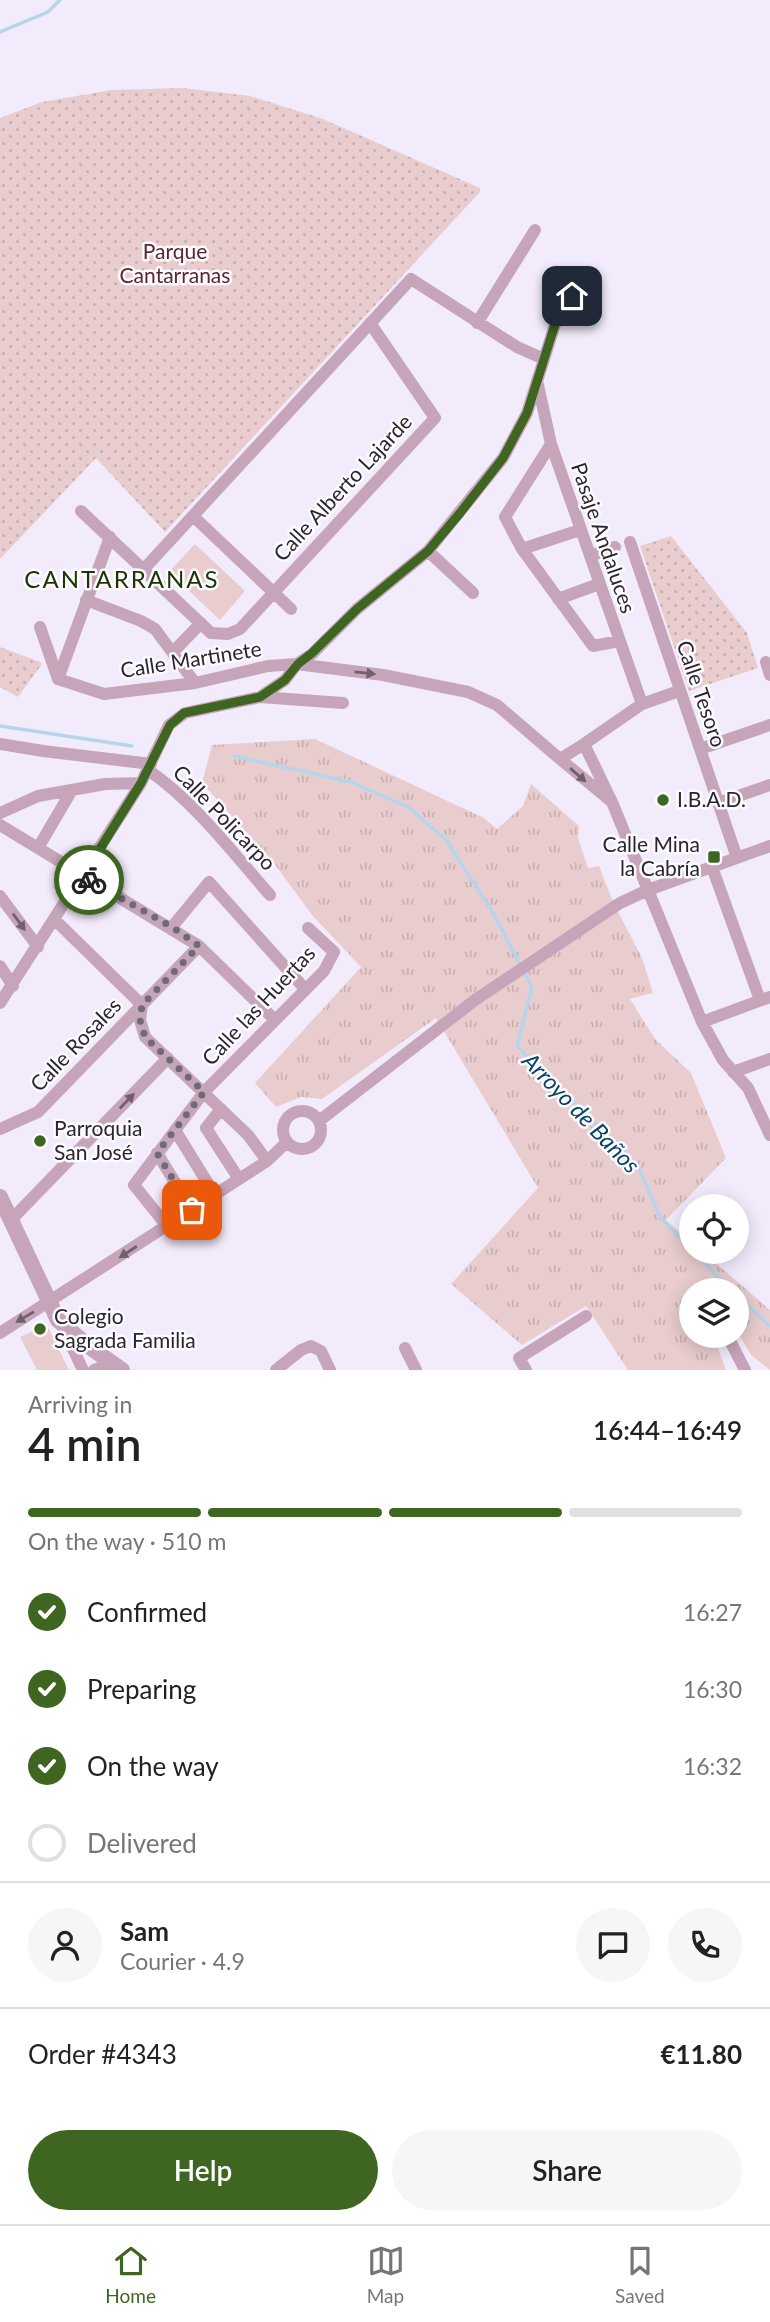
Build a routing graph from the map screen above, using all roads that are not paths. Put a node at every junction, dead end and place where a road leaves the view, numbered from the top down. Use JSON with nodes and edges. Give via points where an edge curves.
{"nodes":[{"id":1,"x":535,"y":230,"type":"dead end"},
{"id":2,"x":586,"y":273,"type":"dead end"},
{"id":3,"x":370,"y":323,"type":"junction"},
{"id":4,"x":477,"y":323,"type":"junction"},
{"id":5,"x":544,"y":359,"type":"junction"},
{"id":6,"x":537,"y":382,"type":"junction"},
{"id":7,"x":551,"y":444,"type":"junction"},
{"id":8,"x":81,"y":510,"type":"dead end"},
{"id":9,"x":193,"y":516,"type":"junction"},
{"id":10,"x":580,"y":530,"type":"junction"},
{"id":11,"x":110,"y":537,"type":"junction"},
{"id":12,"x":630,"y":542,"type":"dead end"},
{"id":13,"x":615,"y":547,"type":"dead end"},
{"id":14,"x":522,"y":549,"type":"junction"},
{"id":15,"x":428,"y":551,"type":"junction"},
{"id":16,"x":590,"y":556,"type":"junction"},
{"id":17,"x":144,"y":569,"type":"junction"},
{"id":18,"x":599,"y":584,"type":"junction"},
{"id":19,"x":274,"y":592,"type":"junction"},
{"id":20,"x":473,"y":593,"type":"dead end"},
{"id":21,"x":558,"y":599,"type":"junction"},
{"id":22,"x":86,"y":600,"type":"junction"},
{"id":23,"x":291,"y":609,"type":"dead end"},
{"id":24,"x":201,"y":623,"type":"junction"},
{"id":25,"x":40,"y":627,"type":"dead end"},
{"id":26,"x":619,"y":641,"type":"junction"},
{"id":27,"x":173,"y":652,"type":"junction"},
{"id":28,"x":298,"y":664,"type":"junction"},
{"id":29,"x":58,"y":679,"type":"junction"},
{"id":30,"x":195,"y":683,"type":"junction"},
{"id":31,"x":679,"y":691,"type":"junction"},
{"id":32,"x":260,"y":697,"type":"junction"},
{"id":33,"x":343,"y":703,"type":"dead end"},
{"id":34,"x":642,"y":704,"type":"junction"},
{"id":35,"x":770,"y":725,"type":"edge"},
{"id":36,"x":0,"y":744,"type":"edge"},
{"id":37,"x":584,"y":744,"type":"junction"},
{"id":38,"x":700,"y":750,"type":"junction"},
{"id":39,"x":560,"y":759,"type":"junction"},
{"id":40,"x":149,"y":767,"type":"junction"},
{"id":41,"x":141,"y":783,"type":"junction"},
{"id":42,"x":770,"y":785,"type":"edge"},
{"id":43,"x":72,"y":790,"type":"junction"},
{"id":44,"x":612,"y":803,"type":"junction"},
{"id":45,"x":718,"y":803,"type":"junction"},
{"id":46,"x":0,"y":813,"type":"edge"},
{"id":47,"x":0,"y":825,"type":"edge"},
{"id":48,"x":38,"y":848,"type":"junction"},
{"id":49,"x":769,"y":850,"type":"edge"},
{"id":50,"x":737,"y":858,"type":"junction"},
{"id":51,"x":712,"y":867,"type":"junction"},
{"id":52,"x":83,"y":876,"type":"junction"},
{"id":53,"x":648,"y":890,"type":"junction"},
{"id":54,"x":270,"y":895,"type":"dead end"},
{"id":55,"x":0,"y":896,"type":"edge"},
{"id":56,"x":55,"y":920,"type":"junction"},
{"id":57,"x":172,"y":927,"type":"junction"},
{"id":58,"x":309,"y":928,"type":"dead end"},
{"id":59,"x":199,"y":946,"type":"junction"},
{"id":60,"x":38,"y":947,"type":"junction"},
{"id":61,"x":0,"y":966,"type":"edge"},
{"id":62,"x":13,"y":986,"type":"junction"},
{"id":63,"x":305,"y":989,"type":"junction"},
{"id":64,"x":765,"y":998,"type":"edge"},
{"id":65,"x":0,"y":1003,"type":"edge"},
{"id":66,"x":142,"y":1005,"type":"junction"},
{"id":67,"x":274,"y":1019,"type":"junction"},
{"id":68,"x":702,"y":1023,"type":"junction"},
{"id":69,"x":168,"y":1058,"type":"junction"},
{"id":70,"x":770,"y":1059,"type":"edge"},
{"id":71,"x":733,"y":1072,"type":"junction"},
{"id":72,"x":204,"y":1092,"type":"junction"},
{"id":73,"x":221,"y":1109,"type":"junction"},
{"id":74,"x":319,"y":1121,"type":"junction"},
{"id":75,"x":768,"y":1126,"type":"edge"},
{"id":76,"x":0,"y":1129,"type":"edge"},
{"id":77,"x":175,"y":1130,"type":"junction"},
{"id":78,"x":286,"y":1142,"type":"junction"},
{"id":79,"x":157,"y":1153,"type":"junction"},
{"id":80,"x":267,"y":1161,"type":"junction"},
{"id":81,"x":239,"y":1179,"type":"junction"},
{"id":82,"x":215,"y":1195,"type":"junction"},
{"id":83,"x":4,"y":1207,"type":"edge"},
{"id":84,"x":192,"y":1210,"type":"junction"},
{"id":85,"x":167,"y":1226,"type":"junction"},
{"id":86,"x":50,"y":1302,"type":"junction"},
{"id":87,"x":586,"y":1316,"type":"dead end"},
{"id":88,"x":58,"y":1320,"type":"junction"},
{"id":89,"x":0,"y":1333,"type":"edge"},
{"id":90,"x":405,"y":1348,"type":"dead end"},
{"id":91,"x":734,"y":1348,"type":"edge"},
{"id":92,"x":117,"y":1367,"type":"edge"},
{"id":93,"x":83,"y":1370,"type":"edge"},
{"id":94,"x":94,"y":1370,"type":"edge"},
{"id":95,"x":276,"y":1370,"type":"edge"},
{"id":96,"x":330,"y":1370,"type":"edge"},
{"id":97,"x":416,"y":1370,"type":"edge"},
{"id":98,"x":526,"y":1370,"type":"edge"},
{"id":99,"x":745,"y":1370,"type":"edge"}],
"edges":[{"from":1,"to":4,"type":"street"},
{"from":2,"to":5,"type":"street","via":[[557,318]]},
{"from":3,"to":4,"type":"street","via":[[411,279]]},
{"from":3,"to":9,"type":"street"},
{"from":3,"to":19,"type":"street","name":"Calle Alberto Lajarde","via":[[435,418]]},
{"from":4,"to":5,"type":"street"},
{"from":5,"to":6,"type":"street"},
{"from":6,"to":7,"type":"street","name":"Pasaje Andaluces"},
{"from":6,"to":15,"type":"street","via":[[527,413],[503,458]]},
{"from":7,"to":10,"type":"street","name":"Pasaje Andaluces"},
{"from":7,"to":14,"type":"street","via":[[505,517]]},
{"from":8,"to":11,"type":"street"},
{"from":9,"to":17,"type":"street"},
{"from":9,"to":19,"type":"street"},
{"from":10,"to":14,"type":"street"},
{"from":10,"to":16,"type":"street","name":"Pasaje Andaluces"},
{"from":11,"to":17,"type":"street"},
{"from":11,"to":22,"type":"street"},
{"from":12,"to":31,"type":"street","name":"Calle Tesoro"},
{"from":13,"to":16,"type":"street"},
{"from":14,"to":21,"type":"street"},
{"from":15,"to":20,"type":"street"},
{"from":15,"to":28,"type":"street"},
{"from":16,"to":18,"type":"street","name":"Pasaje Andaluces"},
{"from":17,"to":24,"type":"street"},
{"from":18,"to":21,"type":"street"},
{"from":18,"to":26,"type":"street","name":"Pasaje Andaluces"},
{"from":19,"to":23,"type":"street"},
{"from":19,"to":24,"type":"street","name":"Calle Alberto Lajarde","via":[[240,629],[211,633]]},
{"from":21,"to":26,"type":"street","via":[[593,646]]},
{"from":22,"to":27,"type":"street","via":[[155,629]]},
{"from":22,"to":29,"type":"street"},
{"from":24,"to":27,"type":"street"},
{"from":25,"to":29,"type":"street"},
{"from":26,"to":34,"type":"street","name":"Pasaje Andaluces"},
{"from":27,"to":30,"type":"street"},
{"from":28,"to":30,"type":"street","name":"Calle Martinete"},
{"from":28,"to":32,"type":"street","via":[[285,680]]},
{"from":28,"to":39,"type":"street","name":"Calle Martinete","one_way":true,"via":[[468,692],[497,705]]},
{"from":29,"to":30,"type":"street","name":"Calle Martinete","via":[[104,694]]},
{"from":31,"to":34,"type":"street"},
{"from":31,"to":38,"type":"street","name":"Calle Tesoro"},
{"from":32,"to":33,"type":"street"},
{"from":32,"to":40,"type":"street","via":[[184,713],[170,725]]},
{"from":34,"to":37,"type":"street"},
{"from":35,"to":38,"type":"street"},
{"from":36,"to":40,"type":"street"},
{"from":37,"to":39,"type":"street"},
{"from":37,"to":44,"type":"street"},
{"from":38,"to":45,"type":"street","name":"Calle Tesoro"},
{"from":39,"to":44,"type":"street","name":"Calle Martinete","one_way":true},
{"from":40,"to":41,"type":"street"},
{"from":40,"to":54,"type":"street","name":"Calle Policarpo"},
{"from":41,"to":43,"type":"street"},
{"from":41,"to":52,"type":"street"},
{"from":42,"to":45,"type":"street"},
{"from":43,"to":46,"type":"street","via":[[38,796]]},
{"from":43,"to":48,"type":"street"},
{"from":44,"to":53,"type":"street"},
{"from":45,"to":50,"type":"street","name":"Calle Tesoro"},
{"from":47,"to":48,"type":"street"},
{"from":48,"to":52,"type":"street"},
{"from":49,"to":50,"type":"street"},
{"from":50,"to":51,"type":"street"},
{"from":51,"to":53,"type":"street"},
{"from":51,"to":64,"type":"street"},
{"from":52,"to":56,"type":"street"},
{"from":52,"to":57,"type":"street"},
{"from":53,"to":68,"type":"street"},
{"from":53,"to":74,"type":"street","via":[[620,903],[475,1000]]},
{"from":55,"to":60,"type":"street","one_way":true},
{"from":56,"to":60,"type":"street"},
{"from":56,"to":66,"type":"street"},
{"from":57,"to":59,"type":"street"},
{"from":57,"to":63,"type":"street","via":[[209,882]]},
{"from":58,"to":63,"type":"street","name":"Calle las Huertas","via":[[334,953],[324,971]]},
{"from":59,"to":66,"type":"street","name":"Calle Rosales"},
{"from":59,"to":67,"type":"street"},
{"from":60,"to":62,"type":"street"},
{"from":61,"to":62,"type":"street"},
{"from":62,"to":65,"type":"street"},
{"from":63,"to":67,"type":"street","name":"Calle las Huertas"},
{"from":64,"to":68,"type":"street"},
{"from":66,"to":69,"type":"street","via":[[145,1037]]},
{"from":66,"to":76,"type":"street","name":"Calle Rosales","via":[[38,1112]]},
{"from":67,"to":72,"type":"street","name":"Calle las Huertas"},
{"from":68,"to":71,"type":"street"},
{"from":69,"to":72,"type":"street"},
{"from":83,"to":69,"type":"street","one_way":true},
{"from":70,"to":71,"type":"street"},
{"from":71,"to":75,"type":"street","via":[[748,1088]]},
{"from":72,"to":73,"type":"street"},
{"from":72,"to":77,"type":"street","name":"Calle las Huertas"},
{"from":73,"to":80,"type":"street"},
{"from":73,"to":81,"type":"street","via":[[206,1128]]},
{"from":74,"to":78,"type":"street","via":[[322,1133],[314,1146],[299,1149]]},
{"from":74,"to":78,"type":"street","via":[[305,1110],[290,1114],[283,1127]]},
{"from":77,"to":79,"type":"street","name":"Calle las Huertas"},
{"from":77,"to":82,"type":"street"},
{"from":78,"to":80,"type":"street"},
{"from":79,"to":84,"type":"street"},
{"from":79,"to":85,"type":"street","name":"Calle las Huertas","via":[[134,1185]]},
{"from":80,"to":81,"type":"street"},
{"from":81,"to":82,"type":"street"},
{"from":82,"to":84,"type":"street"},
{"from":83,"to":86,"type":"street"},
{"from":84,"to":85,"type":"street"},
{"from":85,"to":86,"type":"street","one_way":true},
{"from":86,"to":88,"type":"street"},
{"from":86,"to":89,"type":"street","one_way":true},
{"from":87,"to":98,"type":"street","via":[[519,1358]]},
{"from":88,"to":92,"type":"street"},
{"from":88,"to":93,"type":"street"},
{"from":90,"to":97,"type":"street"},
{"from":91,"to":99,"type":"street"},
{"from":92,"to":94,"type":"street"},
{"from":95,"to":96,"type":"street","via":[[311,1346],[321,1351]]}]}
